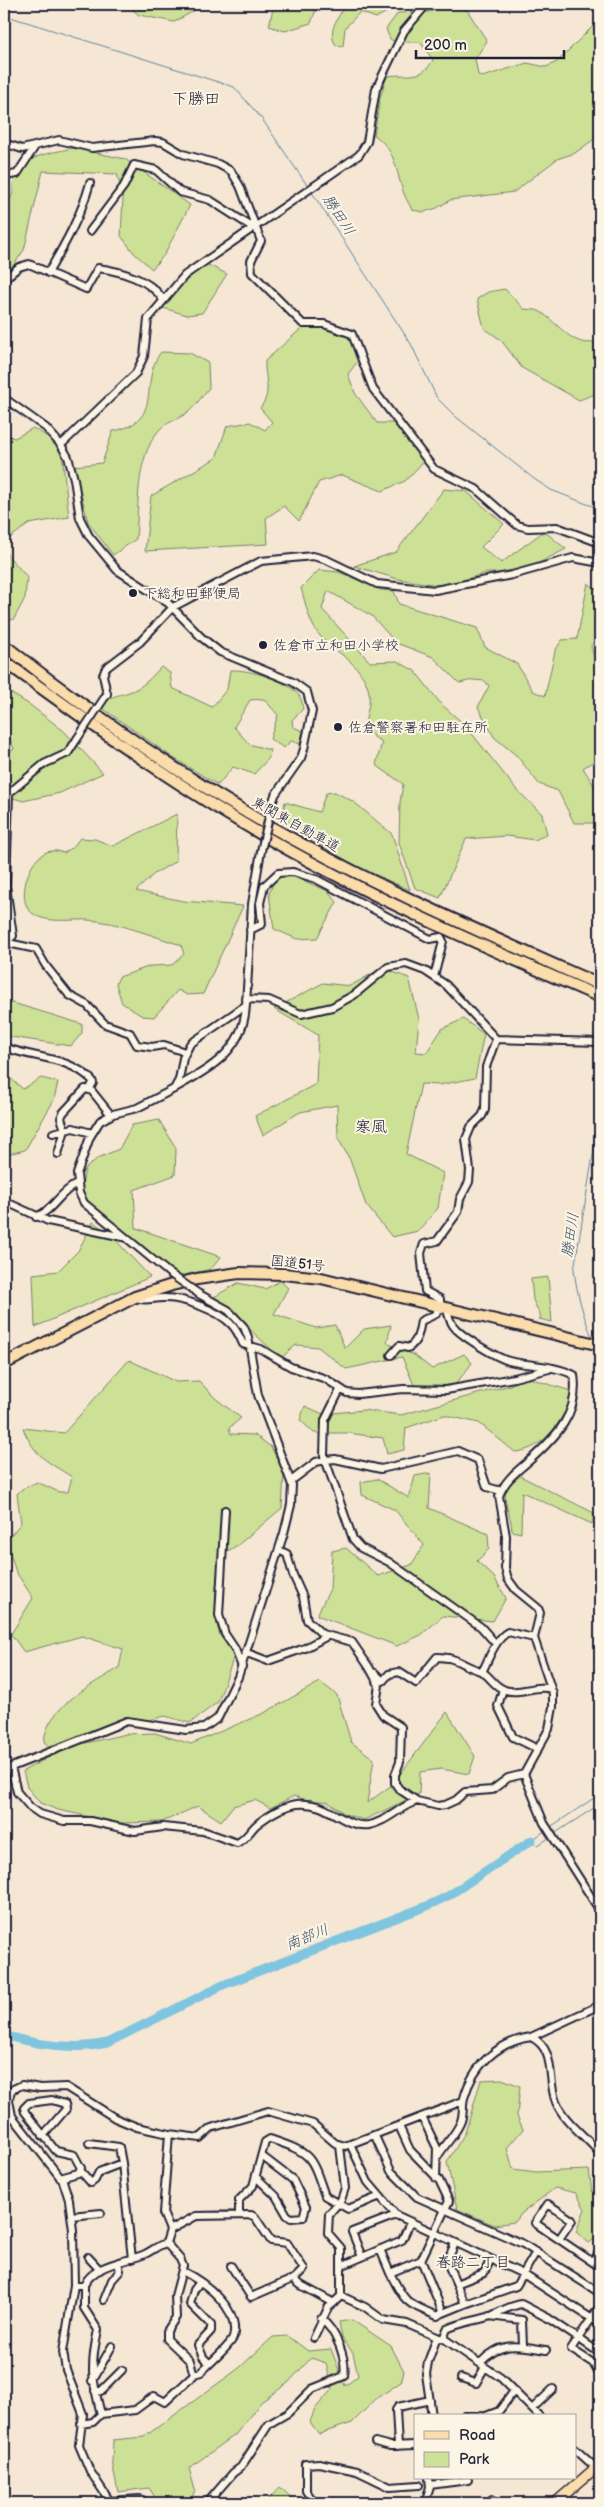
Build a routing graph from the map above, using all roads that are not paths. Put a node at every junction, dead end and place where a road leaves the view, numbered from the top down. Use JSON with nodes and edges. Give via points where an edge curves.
{"nodes":[{"id":1,"x":426,"y":4,"type":"edge"},
{"id":2,"x":4,"y":143,"type":"edge"},
{"id":3,"x":35,"y":147,"type":"junction"},
{"id":4,"x":4,"y":176,"type":"edge"},
{"id":5,"x":90,"y":183,"type":"dead end"},
{"id":6,"x":254,"y":226,"type":"junction"},
{"id":7,"x":90,"y":231,"type":"dead end"},
{"id":8,"x":48,"y":273,"type":"junction"},
{"id":9,"x":4,"y":280,"type":"edge"},
{"id":10,"x":163,"y":300,"type":"junction"},
{"id":11,"x":4,"y":398,"type":"edge"},
{"id":12,"x":61,"y":445,"type":"junction"},
{"id":13,"x":600,"y":543,"type":"edge"},
{"id":14,"x":600,"y":562,"type":"edge"},
{"id":15,"x":173,"y":607,"type":"junction"},
{"id":16,"x":4,"y":644,"type":"edge"},
{"id":17,"x":4,"y":661,"type":"edge"},
{"id":18,"x":6,"y":796,"type":"edge"},
{"id":19,"x":250,"y":930,"type":"junction"},
{"id":20,"x":6,"y":944,"type":"edge"},
{"id":21,"x":434,"y":976,"type":"junction"},
{"id":22,"x":600,"y":985,"type":"edge"},
{"id":23,"x":600,"y":997,"type":"edge"},
{"id":24,"x":246,"y":1002,"type":"junction"},
{"id":25,"x":496,"y":1039,"type":"junction"},
{"id":26,"x":600,"y":1042,"type":"edge"},
{"id":27,"x":4,"y":1047,"type":"edge"},
{"id":28,"x":185,"y":1052,"type":"junction"},
{"id":29,"x":174,"y":1089,"type":"junction"},
{"id":30,"x":89,"y":1090,"type":"junction"},
{"id":31,"x":111,"y":1115,"type":"junction"},
{"id":32,"x":65,"y":1130,"type":"junction"},
{"id":33,"x":53,"y":1133,"type":"dead end"},
{"id":34,"x":92,"y":1133,"type":"junction"},
{"id":35,"x":58,"y":1154,"type":"dead end"},
{"id":36,"x":77,"y":1184,"type":"junction"},
{"id":37,"x":4,"y":1201,"type":"edge"},
{"id":38,"x":36,"y":1216,"type":"junction"},
{"id":39,"x":124,"y":1237,"type":"junction"},
{"id":40,"x":135,"y":1297,"type":"junction"},
{"id":41,"x":442,"y":1307,"type":"junction"},
{"id":42,"x":249,"y":1345,"type":"junction"},
{"id":43,"x":600,"y":1345,"type":"edge"},
{"id":44,"x":391,"y":1355,"type":"dead end"},
{"id":45,"x":4,"y":1364,"type":"edge"},
{"id":46,"x":552,"y":1368,"type":"junction"},
{"id":47,"x":340,"y":1390,"type":"junction"},
{"id":48,"x":325,"y":1460,"type":"junction"},
{"id":49,"x":291,"y":1481,"type":"junction"},
{"id":50,"x":501,"y":1491,"type":"junction"},
{"id":51,"x":225,"y":1510,"type":"dead end"},
{"id":52,"x":279,"y":1550,"type":"junction"},
{"id":53,"x":327,"y":1636,"type":"junction"},
{"id":54,"x":534,"y":1638,"type":"junction"},
{"id":55,"x":496,"y":1644,"type":"junction"},
{"id":56,"x":247,"y":1653,"type":"junction"},
{"id":57,"x":242,"y":1667,"type":"junction"},
{"id":58,"x":370,"y":1667,"type":"junction"},
{"id":59,"x":482,"y":1672,"type":"junction"},
{"id":60,"x":503,"y":1689,"type":"junction"},
{"id":61,"x":551,"y":1689,"type":"junction"},
{"id":62,"x":538,"y":1749,"type":"junction"},
{"id":63,"x":12,"y":1767,"type":"junction"},
{"id":64,"x":4,"y":1770,"type":"edge"},
{"id":65,"x":524,"y":1774,"type":"junction"},
{"id":66,"x":417,"y":1801,"type":"junction"},
{"id":67,"x":600,"y":1911,"type":"edge"},
{"id":68,"x":600,"y":2005,"type":"edge"},
{"id":69,"x":532,"y":2036,"type":"junction"},
{"id":70,"x":463,"y":2101,"type":"junction"},
{"id":71,"x":422,"y":2117,"type":"junction"},
{"id":72,"x":399,"y":2126,"type":"junction"},
{"id":73,"x":169,"y":2134,"type":"junction"},
{"id":74,"x":42,"y":2136,"type":"junction"},
{"id":75,"x":375,"y":2136,"type":"junction"},
{"id":76,"x":89,"y":2144,"type":"dead end"},
{"id":77,"x":340,"y":2146,"type":"junction"},
{"id":78,"x":351,"y":2146,"type":"junction"},
{"id":79,"x":438,"y":2156,"type":"junction"},
{"id":80,"x":262,"y":2157,"type":"junction"},
{"id":81,"x":600,"y":2157,"type":"edge"},
{"id":82,"x":122,"y":2163,"type":"junction"},
{"id":83,"x":80,"y":2170,"type":"junction"},
{"id":84,"x":256,"y":2177,"type":"junction"},
{"id":85,"x":60,"y":2178,"type":"junction"},
{"id":86,"x":436,"y":2178,"type":"junction"},
{"id":87,"x":378,"y":2197,"type":"junction"},
{"id":88,"x":338,"y":2204,"type":"junction"},
{"id":89,"x":444,"y":2210,"type":"junction"},
{"id":90,"x":101,"y":2213,"type":"dead end"},
{"id":91,"x":239,"y":2214,"type":"junction"},
{"id":92,"x":396,"y":2215,"type":"junction"},
{"id":93,"x":71,"y":2216,"type":"junction"},
{"id":94,"x":410,"y":2223,"type":"junction"},
{"id":95,"x":170,"y":2230,"type":"junction"},
{"id":96,"x":432,"y":2233,"type":"junction"},
{"id":97,"x":559,"y":2239,"type":"junction"},
{"id":98,"x":166,"y":2243,"type":"junction"},
{"id":99,"x":455,"y":2243,"type":"junction"},
{"id":100,"x":380,"y":2249,"type":"junction"},
{"id":101,"x":600,"y":2251,"type":"edge"},
{"id":102,"x":536,"y":2252,"type":"junction"},
{"id":103,"x":88,"y":2256,"type":"dead end"},
{"id":104,"x":362,"y":2257,"type":"junction"},
{"id":105,"x":132,"y":2259,"type":"junction"},
{"id":106,"x":491,"y":2259,"type":"junction"},
{"id":107,"x":421,"y":2260,"type":"junction"},
{"id":108,"x":593,"y":2262,"type":"junction"},
{"id":109,"x":118,"y":2263,"type":"junction"},
{"id":110,"x":232,"y":2266,"type":"dead end"},
{"id":111,"x":341,"y":2266,"type":"junction"},
{"id":112,"x":600,"y":2267,"type":"edge"},
{"id":113,"x":100,"y":2270,"type":"junction"},
{"id":114,"x":182,"y":2271,"type":"junction"},
{"id":115,"x":390,"y":2273,"type":"junction"},
{"id":116,"x":523,"y":2274,"type":"junction"},
{"id":117,"x":295,"y":2278,"type":"junction"},
{"id":118,"x":200,"y":2283,"type":"junction"},
{"id":119,"x":84,"y":2284,"type":"junction"},
{"id":120,"x":456,"y":2284,"type":"junction"},
{"id":121,"x":74,"y":2285,"type":"junction"},
{"id":122,"x":600,"y":2293,"type":"edge"},
{"id":123,"x":341,"y":2296,"type":"junction"},
{"id":124,"x":104,"y":2300,"type":"dead end"},
{"id":125,"x":334,"y":2303,"type":"junction"},
{"id":126,"x":465,"y":2304,"type":"junction"},
{"id":127,"x":600,"y":2306,"type":"edge"},
{"id":128,"x":443,"y":2313,"type":"junction"},
{"id":129,"x":489,"y":2316,"type":"junction"},
{"id":130,"x":592,"y":2318,"type":"junction"},
{"id":131,"x":321,"y":2319,"type":"junction"},
{"id":132,"x":600,"y":2324,"type":"edge"},
{"id":133,"x":314,"y":2338,"type":"dead end"},
{"id":134,"x":440,"y":2338,"type":"junction"},
{"id":135,"x":578,"y":2338,"type":"junction"},
{"id":136,"x":112,"y":2346,"type":"dead end"},
{"id":137,"x":523,"y":2346,"type":"junction"},
{"id":138,"x":546,"y":2350,"type":"dead end"},
{"id":139,"x":600,"y":2353,"type":"edge"},
{"id":140,"x":209,"y":2363,"type":"junction"},
{"id":141,"x":482,"y":2365,"type":"junction"},
{"id":142,"x":122,"y":2370,"type":"dead end"},
{"id":143,"x":194,"y":2374,"type":"junction"},
{"id":144,"x":600,"y":2376,"type":"edge"},
{"id":145,"x":461,"y":2378,"type":"dead end"},
{"id":146,"x":92,"y":2381,"type":"junction"},
{"id":147,"x":553,"y":2389,"type":"dead end"},
{"id":148,"x":95,"y":2391,"type":"junction"},
{"id":149,"x":514,"y":2391,"type":"junction"},
{"id":150,"x":430,"y":2400,"type":"junction"},
{"id":151,"x":532,"y":2409,"type":"junction"},
{"id":152,"x":101,"y":2414,"type":"junction"},
{"id":153,"x":432,"y":2414,"type":"edge"},
{"id":154,"x":491,"y":2414,"type":"edge"},
{"id":155,"x":537,"y":2414,"type":"edge"},
{"id":156,"x":81,"y":2424,"type":"junction"},
{"id":157,"x":376,"y":2442,"type":"dead end"},
{"id":158,"x":414,"y":2445,"type":"edge"},
{"id":159,"x":398,"y":2446,"type":"junction"},
{"id":160,"x":576,"y":2450,"type":"edge"},
{"id":161,"x":598,"y":2466,"type":"edge"},
{"id":162,"x":453,"y":2480,"type":"edge"},
{"id":163,"x":468,"y":2480,"type":"dead end"},
{"id":164,"x":429,"y":2482,"type":"edge"},
{"id":165,"x":419,"y":2485,"type":"dead end"},
{"id":166,"x":111,"y":2502,"type":"edge"},
{"id":167,"x":148,"y":2503,"type":"edge"},
{"id":168,"x":207,"y":2503,"type":"edge"},
{"id":169,"x":315,"y":2503,"type":"edge"},
{"id":170,"x":425,"y":2503,"type":"edge"},
{"id":171,"x":555,"y":2503,"type":"edge"}],
"edges":[{"from":1,"to":6,"type":"street","via":[[404,31],[376,89],[364,149]]},
{"from":2,"to":3,"type":"street","via":[[22,149]]},
{"from":3,"to":4,"type":"street","via":[[17,174]]},
{"from":3,"to":6,"type":"street","via":[[59,140],[92,148],[163,142],[183,154],[231,171]]},
{"from":5,"to":8,"type":"street","via":[[72,233]]},
{"from":6,"to":7,"type":"street","via":[[210,200],[180,192],[156,170],[134,165],[124,186]]},
{"from":6,"to":10,"type":"street","via":[[190,270]]},
{"from":6,"to":13,"type":"street","via":[[261,242],[251,261],[252,272],[299,322],[324,324],[352,334],[373,389],[434,469],[476,489],[518,526],[557,527]]},
{"from":8,"to":9,"type":"street","via":[[30,264],[19,267]]},
{"from":8,"to":10,"type":"street","via":[[86,289],[98,268],[107,269],[154,287]]},
{"from":10,"to":12,"type":"street","via":[[148,319],[144,356],[136,373]]},
{"from":11,"to":12,"type":"street","via":[[46,428]]},
{"from":12,"to":15,"type":"street","via":[[74,479],[80,518],[89,536],[117,570]]},
{"from":14,"to":15,"type":"street","via":[[573,558],[512,575],[435,590],[377,584],[313,556],[273,559],[261,561]]},
{"from":15,"to":18,"type":"street","bridge":true,"via":[[140,642],[106,668],[103,675],[107,694],[72,750],[44,764]]},
{"from":15,"to":19,"type":"street","bridge":true,"via":[[220,652],[298,684],[310,699],[312,711],[301,758],[272,804],[261,851]]},
{"from":16,"to":22,"type":"highway","name":"東関東自動車道","via":[[82,705],[236,806],[341,865]]},
{"from":17,"to":23,"type":"highway","name":"東関東自動車道","via":[[182,785],[246,825],[441,927]]},
{"from":18,"to":20,"type":"street","via":[[6,886],[13,936]]},
{"from":19,"to":21,"type":"street","via":[[262,924],[260,903],[264,886],[278,873],[293,872],[316,879],[430,940],[441,937],[443,941]]},
{"from":19,"to":24,"type":"street"},
{"from":20,"to":28,"type":"street","via":[[36,949],[69,994],[87,1005],[105,1024],[130,1033],[137,1045],[164,1045]]},
{"from":21,"to":24,"type":"street","via":[[416,967],[398,964],[388,967],[342,1003],[300,1014],[269,1000]]},
{"from":21,"to":25,"type":"street"},
{"from":24,"to":28,"type":"street","via":[[196,1039]]},
{"from":24,"to":29,"type":"street","via":[[246,1016],[239,1037],[227,1054],[214,1066]]},
{"from":25,"to":26,"type":"street"},
{"from":25,"to":41,"type":"street","via":[[486,1066],[484,1110],[466,1139],[469,1182],[454,1221],[437,1241],[424,1244],[420,1253],[425,1291],[440,1298]]},
{"from":27,"to":30,"type":"street","via":[[68,1064],[92,1080]]},
{"from":28,"to":29,"type":"street"},
{"from":29,"to":31,"type":"street","via":[[137,1108]]},
{"from":30,"to":31,"type":"street"},
{"from":30,"to":32,"type":"street","via":[[85,1089],[63,1113],[61,1118]]},
{"from":31,"to":34,"type":"street","via":[[100,1121]]},
{"from":32,"to":33,"type":"street"},
{"from":32,"to":34,"type":"street","via":[[79,1128]]},
{"from":32,"to":35,"type":"street"},
{"from":34,"to":36,"type":"street","via":[[77,1174]]},
{"from":36,"to":38,"type":"street","via":[[66,1188],[48,1210]]},
{"from":36,"to":39,"type":"street","via":[[84,1203]]},
{"from":37,"to":38,"type":"street"},
{"from":38,"to":39,"type":"street"},
{"from":39,"to":42,"type":"street","bridge":true,"via":[[169,1273],[228,1310],[244,1326]]},
{"from":40,"to":41,"type":"highway","name":"国道51号","via":[[198,1278],[262,1273],[320,1278]]},
{"from":40,"to":42,"type":"street","via":[[145,1301],[172,1298],[192,1303],[227,1320],[243,1344]]},
{"from":40,"to":45,"type":"highway","name":"国道51号"},
{"from":41,"to":43,"type":"highway","name":"国道51号"},
{"from":41,"to":44,"type":"street","via":[[421,1321],[412,1346],[399,1346]]},
{"from":41,"to":46,"type":"street","via":[[457,1330],[494,1354],[509,1361]]},
{"from":42,"to":47,"type":"street","via":[[261,1348],[303,1372],[326,1379]]},
{"from":42,"to":49,"type":"street","via":[[258,1395]]},
{"from":46,"to":47,"type":"street","via":[[446,1390],[403,1389],[358,1394]]},
{"from":46,"to":50,"type":"street","via":[[574,1375],[575,1397],[570,1414],[556,1433],[510,1477]]},
{"from":47,"to":48,"type":"street","via":[[325,1420]]},
{"from":48,"to":49,"type":"street","via":[[316,1462]]},
{"from":48,"to":50,"type":"street","via":[[336,1459],[381,1468],[458,1450],[478,1460],[487,1486]]},
{"from":48,"to":55,"type":"street","via":[[353,1539],[361,1548],[395,1566],[481,1627]]},
{"from":49,"to":52,"type":"street","via":[[291,1505]]},
{"from":50,"to":54,"type":"street","via":[[500,1508],[506,1536],[505,1568],[516,1590],[538,1608],[540,1613]]},
{"from":51,"to":57,"type":"street","via":[[219,1615]]},
{"from":52,"to":53,"type":"street","via":[[287,1554],[303,1597],[306,1620]]},
{"from":52,"to":56,"type":"street"},
{"from":53,"to":56,"type":"street","via":[[268,1661]]},
{"from":53,"to":58,"type":"street","via":[[352,1642]]},
{"from":54,"to":55,"type":"street","via":[[508,1632]]},
{"from":54,"to":61,"type":"street"},
{"from":55,"to":59,"type":"street"},
{"from":56,"to":57,"type":"street"},
{"from":57,"to":63,"type":"street","via":[[222,1711],[204,1728],[186,1730],[127,1721]]},
{"from":58,"to":59,"type":"street","via":[[383,1681],[399,1672],[416,1683],[437,1656],[455,1658]]},
{"from":58,"to":66,"type":"street","via":[[379,1685],[376,1704],[382,1714],[401,1727],[400,1762],[394,1776],[395,1783]]},
{"from":59,"to":60,"type":"street"},
{"from":60,"to":61,"type":"street"},
{"from":60,"to":62,"type":"street","via":[[498,1706],[511,1734]]},
{"from":61,"to":62,"type":"street","via":[[553,1707],[549,1729]]},
{"from":62,"to":65,"type":"street"},
{"from":63,"to":64,"type":"street"},
{"from":63,"to":66,"type":"street","via":[[17,1792],[40,1814],[64,1821],[90,1821],[134,1830],[163,1827],[204,1831],[236,1843],[244,1840],[256,1825],[285,1807],[298,1804],[321,1806],[355,1824],[367,1825],[377,1823]]},
{"from":65,"to":66,"type":"street","via":[[508,1778],[492,1790],[465,1792],[445,1805]]},
{"from":65,"to":67,"type":"street","via":[[544,1823]]},
{"from":68,"to":69,"type":"street"},
{"from":69,"to":70,"type":"street","via":[[495,2049],[473,2078]]},
{"from":69,"to":81,"type":"street","via":[[549,2059],[554,2097],[560,2111]]},
{"from":70,"to":71,"type":"street"},
{"from":70,"to":79,"type":"street","via":[[464,2112],[459,2126]]},
{"from":71,"to":72,"type":"street"},
{"from":71,"to":79,"type":"street","via":[[438,2148]]},
{"from":72,"to":75,"type":"street"},
{"from":72,"to":86,"type":"street","via":[[416,2158]]},
{"from":73,"to":77,"type":"street","via":[[200,2138],[211,2128],[268,2111],[313,2124]]},
{"from":73,"to":85,"type":"street","via":[[115,2118],[66,2088],[16,2086],[11,2090],[9,2100],[12,2116]]},
{"from":73,"to":95,"type":"street","via":[[163,2213]]},
{"from":74,"to":74,"type":"street","via":[[25,2112],[26,2104],[52,2100],[65,2104],[66,2109]]},
{"from":74,"to":83,"type":"street","via":[[56,2151],[74,2155]]},
{"from":75,"to":78,"type":"street"},
{"from":75,"to":89,"type":"street","via":[[397,2179],[417,2197]]},
{"from":76,"to":82,"type":"street","via":[[119,2147]]},
{"from":77,"to":78,"type":"street"},
{"from":77,"to":88,"type":"street","via":[[345,2188]]},
{"from":78,"to":87,"type":"street"},
{"from":79,"to":86,"type":"street"},
{"from":80,"to":84,"type":"street"},
{"from":80,"to":84,"type":"street","via":[[293,2180],[306,2207],[302,2218],[287,2215],[276,2196]]},
{"from":80,"to":88,"type":"street","via":[[268,2139],[301,2150],[314,2164],[325,2196]]},
{"from":82,"to":83,"type":"street","via":[[99,2172],[90,2183]]},
{"from":82,"to":105,"type":"street"},
{"from":83,"to":85,"type":"street"},
{"from":84,"to":91,"type":"street","via":[[253,2186],[239,2200]]},
{"from":85,"to":93,"type":"street","via":[[69,2200]]},
{"from":86,"to":89,"type":"street","via":[[449,2201]]},
{"from":87,"to":88,"type":"street","via":[[348,2209]]},
{"from":87,"to":92,"type":"street"},
{"from":88,"to":111,"type":"street","via":[[329,2214],[328,2232],[341,2248]]},
{"from":89,"to":96,"type":"street"},
{"from":89,"to":102,"type":"street"},
{"from":90,"to":93,"type":"street"},
{"from":91,"to":95,"type":"street","via":[[196,2216]]},
{"from":91,"to":117,"type":"street","via":[[255,2217],[271,2241],[287,2243],[304,2269]]},
{"from":92,"to":94,"type":"street"},
{"from":92,"to":104,"type":"street","via":[[352,2232]]},
{"from":93,"to":121,"type":"street"},
{"from":94,"to":96,"type":"street"},
{"from":94,"to":100,"type":"street","via":[[402,2240]]},
{"from":95,"to":98,"type":"street"},
{"from":96,"to":99,"type":"street"},
{"from":96,"to":107,"type":"street"},
{"from":97,"to":97,"type":"street","via":[[572,2220],[548,2204],[535,2223]]},
{"from":97,"to":108,"type":"street"},
{"from":98,"to":105,"type":"street"},
{"from":98,"to":114,"type":"street","via":[[182,2262]]},
{"from":99,"to":106,"type":"street"},
{"from":99,"to":120,"type":"street","via":[[447,2262]]},
{"from":100,"to":104,"type":"street"},
{"from":100,"to":115,"type":"street"},
{"from":101,"to":108,"type":"street"},
{"from":102,"to":116,"type":"street"},
{"from":102,"to":122,"type":"street"},
{"from":103,"to":113,"type":"street"},
{"from":104,"to":111,"type":"street"},
{"from":105,"to":109,"type":"street"},
{"from":106,"to":116,"type":"street"},
{"from":106,"to":120,"type":"street","via":[[484,2273]]},
{"from":107,"to":115,"type":"street"},
{"from":107,"to":128,"type":"street"},
{"from":108,"to":112,"type":"street"},
{"from":109,"to":113,"type":"street"},
{"from":109,"to":124,"type":"street","via":[[120,2271],[112,2280]]},
{"from":110,"to":117,"type":"street","via":[[251,2297]]},
{"from":111,"to":123,"type":"street"},
{"from":113,"to":119,"type":"street"},
{"from":114,"to":118,"type":"street"},
{"from":114,"to":143,"type":"street","via":[[175,2296],[176,2317],[166,2335],[170,2344],[190,2361]]},
{"from":115,"to":128,"type":"street","via":[[410,2304],[438,2316]]},
{"from":116,"to":126,"type":"street","via":[[516,2286]]},
{"from":116,"to":130,"type":"street"},
{"from":117,"to":125,"type":"street","via":[[297,2283]]},
{"from":118,"to":140,"type":"street","via":[[190,2304],[211,2325],[211,2331],[198,2345],[202,2357]]},
{"from":118,"to":140,"type":"street","via":[[223,2301],[234,2328],[232,2340]]},
{"from":119,"to":121,"type":"street"},
{"from":119,"to":146,"type":"street","via":[[84,2308],[98,2330],[92,2356]]},
{"from":120,"to":126,"type":"street"},
{"from":121,"to":156,"type":"street","via":[[63,2352],[66,2370],[83,2414]]},
{"from":123,"to":125,"type":"street"},
{"from":123,"to":134,"type":"street","via":[[366,2307],[383,2320],[407,2324]]},
{"from":125,"to":131,"type":"street"},
{"from":126,"to":128,"type":"street"},
{"from":127,"to":130,"type":"street"},
{"from":129,"to":134,"type":"street","via":[[462,2322],[447,2329]]},
{"from":129,"to":135,"type":"street","via":[[521,2304]]},
{"from":129,"to":137,"type":"street","via":[[522,2320]]},
{"from":130,"to":132,"type":"street"},
{"from":130,"to":135,"type":"street"},
{"from":131,"to":133,"type":"street"},
{"from":131,"to":168,"type":"street","via":[[331,2329],[337,2343],[344,2376],[312,2388],[288,2413],[269,2424],[241,2467]]},
{"from":134,"to":141,"type":"street"},
{"from":134,"to":150,"type":"street","via":[[426,2374]]},
{"from":135,"to":139,"type":"street"},
{"from":135,"to":144,"type":"street","via":[[571,2349],[593,2363]]},
{"from":136,"to":146,"type":"street"},
{"from":137,"to":138,"type":"street"},
{"from":137,"to":141,"type":"street","via":[[506,2346],[492,2351]]},
{"from":140,"to":143,"type":"street","via":[[201,2372]]},
{"from":141,"to":145,"type":"street","via":[[476,2383]]},
{"from":141,"to":149,"type":"street"},
{"from":142,"to":148,"type":"street","via":[[101,2391]]},
{"from":143,"to":152,"type":"street","via":[[165,2402],[154,2396],[135,2410]]},
{"from":146,"to":148,"type":"street"},
{"from":147,"to":151,"type":"street"},
{"from":148,"to":152,"type":"street"},
{"from":149,"to":151,"type":"street"},
{"from":149,"to":154,"type":"street","via":[[499,2411]]},
{"from":150,"to":153,"type":"street"},
{"from":150,"to":159,"type":"street","via":[[398,2406]]},
{"from":151,"to":155,"type":"street"},
{"from":152,"to":156,"type":"street","via":[[93,2422]]},
{"from":156,"to":166,"type":"street","via":[[79,2445]]},
{"from":157,"to":159,"type":"street"},
{"from":158,"to":159,"type":"street"},
{"from":160,"to":161,"type":"street"},
{"from":161,"to":171,"type":"main road"},
{"from":162,"to":163,"type":"street"},
{"from":162,"to":164,"type":"street"},
{"from":164,"to":170,"type":"street"},
{"from":165,"to":169,"type":"street","via":[[390,2487],[357,2471],[306,2464],[306,2492]]},
{"from":166,"to":167,"type":"street","via":[[140,2499]]}]}
